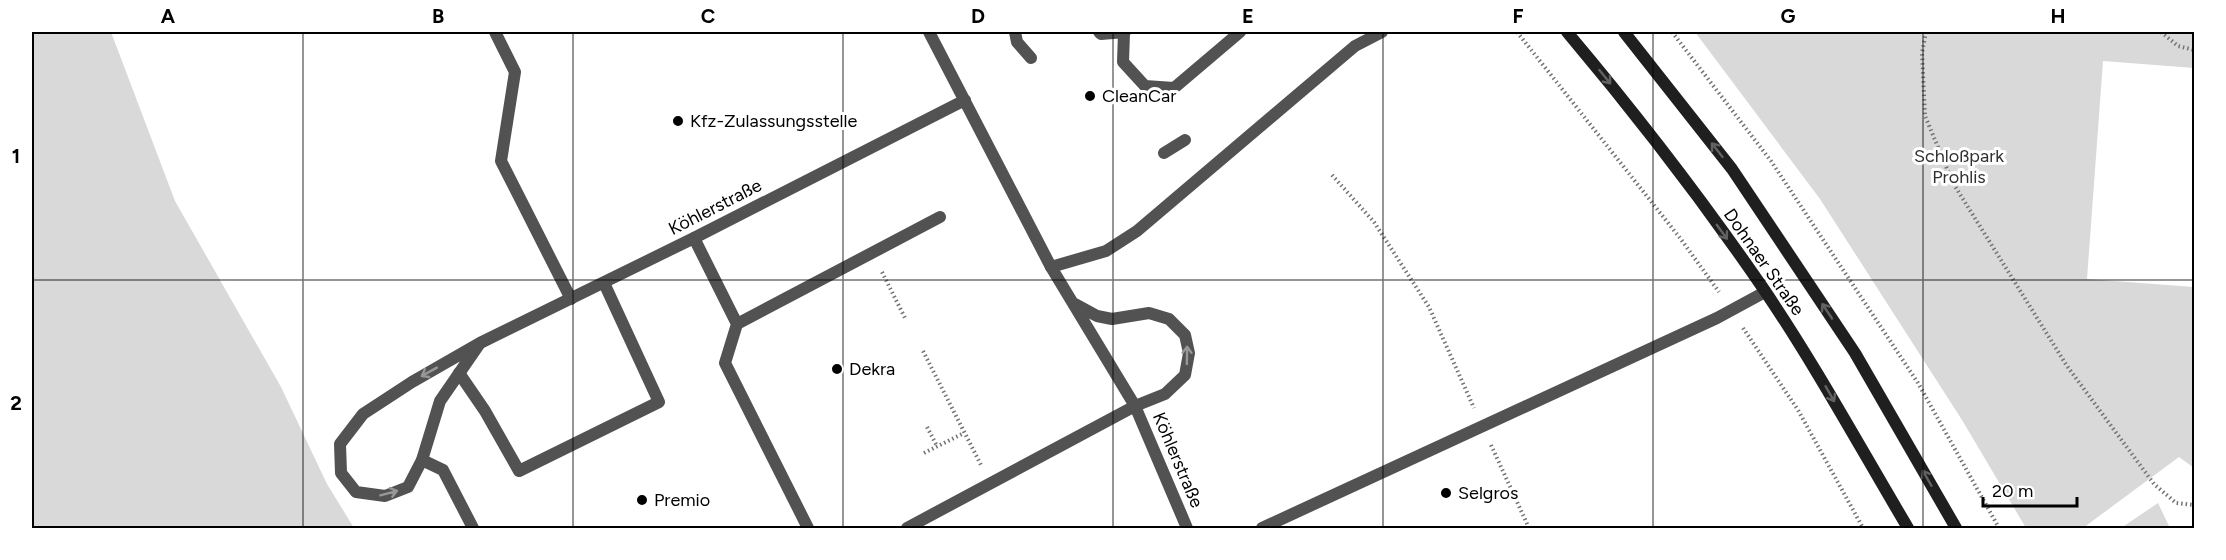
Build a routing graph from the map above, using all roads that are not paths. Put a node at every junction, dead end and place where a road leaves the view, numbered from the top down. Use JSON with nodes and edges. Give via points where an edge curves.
{"nodes":[{"id":1,"x":495,"y":32,"type":"edge"},
{"id":2,"x":928,"y":32,"type":"edge"},
{"id":3,"x":1016,"y":32,"type":"edge"},
{"id":4,"x":1099,"y":32,"type":"edge"},
{"id":5,"x":1125,"y":32,"type":"edge"},
{"id":6,"x":1240,"y":32,"type":"edge"},
{"id":7,"x":1382,"y":32,"type":"edge"},
{"id":8,"x":1567,"y":32,"type":"edge"},
{"id":9,"x":1624,"y":32,"type":"edge"},
{"id":10,"x":1031,"y":58,"type":"dead end"},
{"id":11,"x":966,"y":100,"type":"junction"},
{"id":12,"x":1185,"y":140,"type":"dead end"},
{"id":13,"x":1164,"y":153,"type":"dead end"},
{"id":14,"x":940,"y":217,"type":"dead end"},
{"id":15,"x":694,"y":238,"type":"junction"},
{"id":16,"x":1051,"y":267,"type":"junction"},
{"id":17,"x":604,"y":283,"type":"junction"},
{"id":18,"x":1765,"y":292,"type":"junction"},
{"id":19,"x":570,"y":299,"type":"junction"},
{"id":20,"x":1073,"y":303,"type":"junction"},
{"id":21,"x":737,"y":324,"type":"junction"},
{"id":22,"x":480,"y":344,"type":"junction"},
{"id":23,"x":459,"y":373,"type":"junction"},
{"id":24,"x":1135,"y":406,"type":"junction"},
{"id":25,"x":422,"y":460,"type":"junction"},
{"id":26,"x":473,"y":528,"type":"edge"},
{"id":27,"x":808,"y":528,"type":"edge"},
{"id":28,"x":907,"y":528,"type":"edge"},
{"id":29,"x":1187,"y":528,"type":"edge"},
{"id":30,"x":1262,"y":528,"type":"edge"},
{"id":31,"x":1908,"y":528,"type":"edge"},
{"id":32,"x":1956,"y":528,"type":"edge"}],
"edges":[{"from":1,"to":19,"type":"street","via":[[515,72],[501,161]]},
{"from":2,"to":11,"type":"street","name":"Köhlerstraße"},
{"from":3,"to":10,"type":"street","via":[[1017,42]]},
{"from":4,"to":5,"type":"street"},
{"from":5,"to":6,"type":"street","via":[[1123,63],[1145,86],[1174,88]]},
{"from":7,"to":16,"type":"street","via":[[1355,46],[1137,231],[1106,251]]},
{"from":8,"to":18,"type":"main road","name":"Dohnaer Straße","one_way":true,"via":[[1683,179]]},
{"from":32,"to":9,"type":"main road","name":"Dohnaer Straße","one_way":true,"via":[[1849,343],[1732,169]]},
{"from":11,"to":15,"type":"street","name":"Köhlerstraße"},
{"from":11,"to":16,"type":"street","name":"Köhlerstraße"},
{"from":12,"to":13,"type":"street"},
{"from":14,"to":21,"type":"street"},
{"from":15,"to":17,"type":"street","name":"Köhlerstraße"},
{"from":15,"to":21,"type":"street"},
{"from":16,"to":20,"type":"street","name":"Köhlerstraße"},
{"from":17,"to":19,"type":"street","name":"Köhlerstraße"},
{"from":17,"to":23,"type":"street","via":[[659,402],[519,471]]},
{"from":18,"to":30,"type":"street","via":[[1732,311]]},
{"from":18,"to":31,"type":"main road","name":"Dohnaer Straße","one_way":true},
{"from":19,"to":22,"type":"street","name":"Köhlerstraße"},
{"from":20,"to":24,"type":"street","name":"Köhlerstraße"},
{"from":24,"to":20,"type":"street","name":"Köhlerstraße","one_way":true,"via":[[1165,394],[1185,375],[1189,353],[1185,336],[1169,319],[1149,313],[1112,319]]},
{"from":21,"to":27,"type":"street","via":[[725,363]]},
{"from":22,"to":23,"type":"street","name":"Köhlerstraße"},
{"from":22,"to":25,"type":"street","name":"Köhlerstraße","one_way":true,"via":[[363,414],[340,444],[342,473],[356,492],[385,496],[408,487]]},
{"from":23,"to":25,"type":"street","name":"Köhlerstraße","via":[[440,401]]},
{"from":24,"to":28,"type":"street"},
{"from":24,"to":29,"type":"street","name":"Köhlerstraße"},
{"from":25,"to":26,"type":"street","via":[[443,470]]}]}
